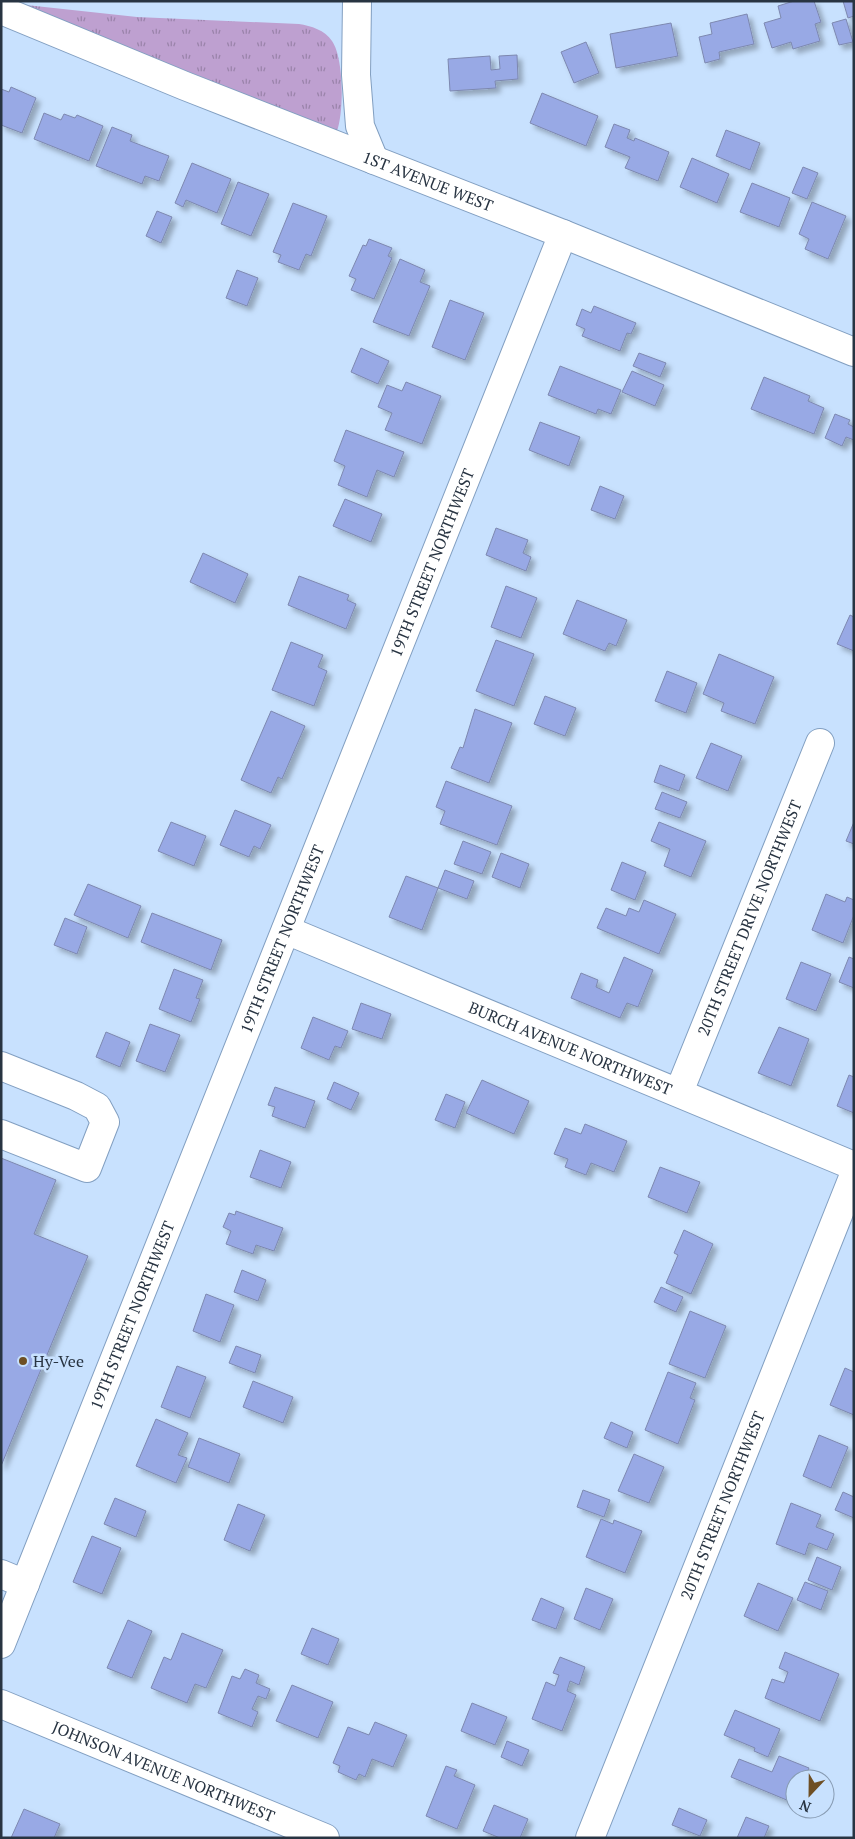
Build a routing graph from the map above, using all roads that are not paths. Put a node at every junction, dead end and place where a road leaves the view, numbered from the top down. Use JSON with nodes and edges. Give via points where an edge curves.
{"nodes":[{"id":1,"x":357,"y":1,"type":"edge"},
{"id":2,"x":1,"y":10,"type":"edge"},
{"id":3,"x":374,"y":160,"type":"junction"},
{"id":4,"x":563,"y":234,"type":"junction"},
{"id":5,"x":854,"y":352,"type":"edge"},
{"id":6,"x":820,"y":743,"type":"dead end"},
{"id":7,"x":286,"y":930,"type":"junction"},
{"id":8,"x":1,"y":1066,"type":"edge"},
{"id":9,"x":679,"y":1092,"type":"junction"},
{"id":10,"x":1,"y":1134,"type":"edge"},
{"id":11,"x":854,"y":1166,"type":"edge"},
{"id":12,"x":854,"y":1175,"type":"edge"},
{"id":13,"x":13,"y":1579,"type":"edge"},
{"id":14,"x":1,"y":1644,"type":"edge"},
{"id":15,"x":1,"y":1704,"type":"edge"},
{"id":16,"x":325,"y":1838,"type":"edge"},
{"id":17,"x":590,"y":1838,"type":"edge"}],
"edges":[{"from":1,"to":3,"type":"street","via":[[356,75],[360,126]]},
{"from":2,"to":3,"type":"street","name":"1ST AVENUE WEST"},
{"from":3,"to":4,"type":"street","name":"1ST AVENUE WEST"},
{"from":4,"to":5,"type":"street","name":"1ST AVENUE WEST"},
{"from":4,"to":7,"type":"street","name":"19TH STREET NORTHWEST"},
{"from":6,"to":9,"type":"street","name":"20TH STREET DRIVE NORTHWEST"},
{"from":7,"to":9,"type":"street","name":"BURCH AVENUE NORTHWEST"},
{"from":7,"to":13,"type":"street","name":"19TH STREET NORTHWEST"},
{"from":8,"to":10,"type":"street","via":[[97,1107],[105,1122],[87,1168]]},
{"from":9,"to":11,"type":"street","name":"BURCH AVENUE NORTHWEST"},
{"from":12,"to":17,"type":"street","name":"20TH STREET NORTHWEST"},
{"from":13,"to":14,"type":"street","name":"19TH STREET NORTHWEST"},
{"from":15,"to":16,"type":"street","name":"JOHNSON AVENUE NORTHWEST"}]}
